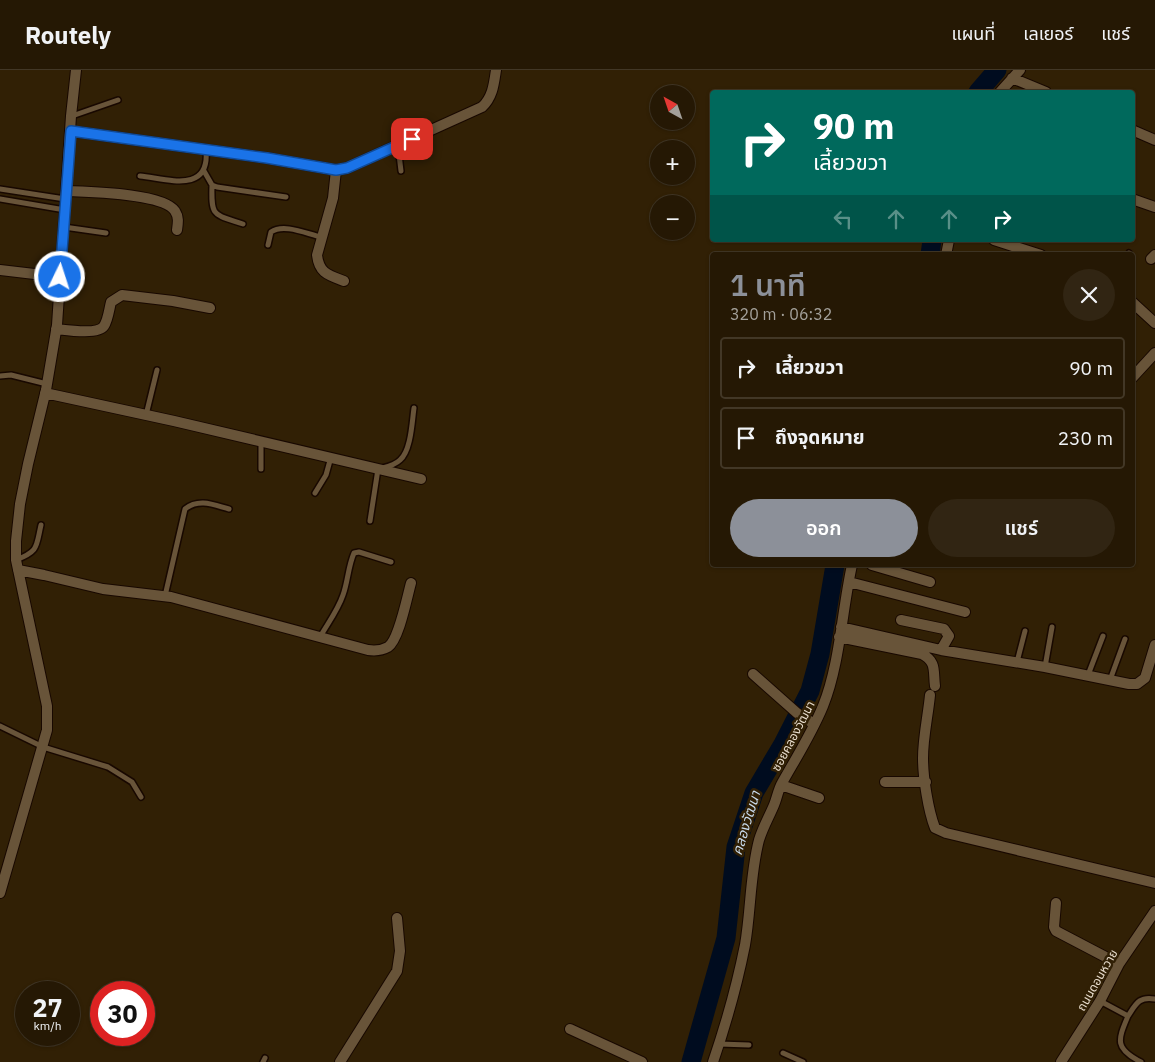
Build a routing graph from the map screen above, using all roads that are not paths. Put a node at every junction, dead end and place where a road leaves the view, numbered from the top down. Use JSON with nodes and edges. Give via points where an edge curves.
{"nodes":[{"id":1,"x":76,"y":70,"type":"edge"},
{"id":2,"x":496,"y":70,"type":"edge"},
{"id":3,"x":1016,"y":74,"type":"edge"},
{"id":4,"x":1002,"y":90,"type":"edge"},
{"id":5,"x":1043,"y":90,"type":"edge"},
{"id":6,"x":118,"y":100,"type":"dead end"},
{"id":7,"x":71,"y":116,"type":"junction"},
{"id":8,"x":71,"y":131,"type":"junction"},
{"id":9,"x":1135,"y":131,"type":"edge"},
{"id":10,"x":1155,"y":140,"type":"edge"},
{"id":11,"x":398,"y":146,"type":"junction"},
{"id":12,"x":206,"y":150,"type":"junction"},
{"id":13,"x":336,"y":170,"type":"junction"},
{"id":14,"x":204,"y":171,"type":"junction"},
{"id":15,"x":401,"y":172,"type":"dead end"},
{"id":16,"x":140,"y":176,"type":"dead end"},
{"id":17,"x":212,"y":185,"type":"junction"},
{"id":18,"x":0,"y":189,"type":"edge"},
{"id":19,"x":66,"y":195,"type":"junction"},
{"id":20,"x":286,"y":197,"type":"dead end"},
{"id":21,"x":0,"y":199,"type":"edge"},
{"id":22,"x":1135,"y":201,"type":"edge"},
{"id":23,"x":1155,"y":207,"type":"edge"},
{"id":24,"x":65,"y":210,"type":"junction"},
{"id":25,"x":242,"y":224,"type":"dead end"},
{"id":26,"x":64,"y":227,"type":"junction"},
{"id":27,"x":176,"y":230,"type":"dead end"},
{"id":28,"x":106,"y":233,"type":"dead end"},
{"id":29,"x":321,"y":236,"type":"junction"},
{"id":30,"x":999,"y":242,"type":"edge"},
{"id":31,"x":268,"y":245,"type":"dead end"},
{"id":32,"x":1022,"y":252,"type":"edge"},
{"id":33,"x":0,"y":270,"type":"edge"},
{"id":34,"x":60,"y":277,"type":"junction"},
{"id":35,"x":344,"y":281,"type":"dead end"},
{"id":36,"x":1135,"y":305,"type":"edge"},
{"id":37,"x":210,"y":308,"type":"dead end"},
{"id":38,"x":1155,"y":323,"type":"edge"},
{"id":39,"x":56,"y":329,"type":"junction"},
{"id":40,"x":1155,"y":353,"type":"edge"},
{"id":41,"x":157,"y":370,"type":"dead end"},
{"id":42,"x":1135,"y":375,"type":"edge"},
{"id":43,"x":0,"y":376,"type":"edge"},
{"id":44,"x":46,"y":389,"type":"junction"},
{"id":45,"x":414,"y":408,"type":"dead end"},
{"id":46,"x":146,"y":415,"type":"junction"},
{"id":47,"x":261,"y":441,"type":"junction"},
{"id":48,"x":331,"y":457,"type":"junction"},
{"id":49,"x":378,"y":468,"type":"junction"},
{"id":50,"x":261,"y":469,"type":"dead end"},
{"id":51,"x":422,"y":480,"type":"dead end"},
{"id":52,"x":315,"y":493,"type":"dead end"},
{"id":53,"x":229,"y":509,"type":"dead end"},
{"id":54,"x":370,"y":521,"type":"dead end"},
{"id":55,"x":41,"y":525,"type":"dead end"},
{"id":56,"x":16,"y":560,"type":"junction"},
{"id":57,"x":391,"y":562,"type":"dead end"},
{"id":58,"x":852,"y":567,"type":"edge"},
{"id":59,"x":879,"y":567,"type":"edge"},
{"id":60,"x":18,"y":570,"type":"junction"},
{"id":61,"x":849,"y":582,"type":"junction"},
{"id":62,"x":930,"y":582,"type":"dead end"},
{"id":63,"x":410,"y":583,"type":"dead end"},
{"id":64,"x":165,"y":597,"type":"junction"},
{"id":65,"x":965,"y":612,"type":"dead end"},
{"id":66,"x":901,"y":620,"type":"dead end"},
{"id":67,"x":1052,"y":627,"type":"dead end"},
{"id":68,"x":1025,"y":631,"type":"dead end"},
{"id":69,"x":840,"y":632,"type":"junction"},
{"id":70,"x":1103,"y":636,"type":"dead end"},
{"id":71,"x":320,"y":637,"type":"junction"},
{"id":72,"x":1125,"y":639,"type":"dead end"},
{"id":73,"x":1155,"y":645,"type":"edge"},
{"id":74,"x":941,"y":650,"type":"junction"},
{"id":75,"x":1017,"y":662,"type":"junction"},
{"id":76,"x":1045,"y":667,"type":"junction"},
{"id":77,"x":753,"y":674,"type":"dead end"},
{"id":78,"x":1088,"y":676,"type":"junction"},
{"id":79,"x":1110,"y":680,"type":"junction"},
{"id":80,"x":812,"y":722,"type":"junction"},
{"id":81,"x":0,"y":726,"type":"edge"},
{"id":82,"x":43,"y":747,"type":"junction"},
{"id":83,"x":885,"y":782,"type":"dead end"},
{"id":84,"x":926,"y":782,"type":"junction"},
{"id":85,"x":781,"y":785,"type":"junction"},
{"id":86,"x":141,"y":796,"type":"dead end"},
{"id":87,"x":819,"y":798,"type":"dead end"},
{"id":88,"x":1155,"y":883,"type":"edge"},
{"id":89,"x":0,"y":893,"type":"edge"},
{"id":90,"x":1056,"y":903,"type":"dead end"},
{"id":91,"x":1155,"y":912,"type":"edge"},
{"id":92,"x":397,"y":918,"type":"dead end"},
{"id":93,"x":1119,"y":964,"type":"junction"},
{"id":94,"x":1155,"y":999,"type":"edge"},
{"id":95,"x":1100,"y":1001,"type":"junction"},
{"id":96,"x":1128,"y":1016,"type":"junction"},
{"id":97,"x":570,"y":1029,"type":"dead end"},
{"id":98,"x":718,"y":1044,"type":"junction"},
{"id":99,"x":748,"y":1045,"type":"dead end"},
{"id":100,"x":783,"y":1053,"type":"dead end"},
{"id":101,"x":340,"y":1062,"type":"edge"},
{"id":102,"x":642,"y":1062,"type":"edge"},
{"id":103,"x":712,"y":1062,"type":"edge"},
{"id":104,"x":803,"y":1062,"type":"edge"},
{"id":105,"x":1062,"y":1062,"type":"edge"},
{"id":106,"x":1140,"y":1062,"type":"edge"}],
"edges":[{"from":1,"to":7,"type":"street"},
{"from":2,"to":11,"type":"street","via":[[492,93],[482,107]]},
{"from":3,"to":4,"type":"street"},
{"from":3,"to":5,"type":"street"},
{"from":6,"to":7,"type":"lane"},
{"from":7,"to":8,"type":"street"},
{"from":8,"to":12,"type":"street"},
{"from":8,"to":19,"type":"street"},
{"from":9,"to":10,"type":"street"},
{"from":11,"to":13,"type":"street"},
{"from":11,"to":15,"type":"lane"},
{"from":12,"to":13,"type":"street"},
{"from":12,"to":14,"type":"lane"},
{"from":13,"to":29,"type":"street","via":[[334,198]]},
{"from":14,"to":16,"type":"lane","via":[[189,181]]},
{"from":14,"to":17,"type":"lane"},
{"from":17,"to":20,"type":"lane"},
{"from":17,"to":25,"type":"lane","via":[[211,206],[216,213]]},
{"from":18,"to":19,"type":"lane"},
{"from":19,"to":24,"type":"street"},
{"from":19,"to":27,"type":"street","via":[[107,192],[152,199],[175,210],[178,219]]},
{"from":21,"to":24,"type":"lane"},
{"from":22,"to":23,"type":"street"},
{"from":24,"to":26,"type":"street"},
{"from":26,"to":28,"type":"lane"},
{"from":26,"to":34,"type":"street"},
{"from":29,"to":31,"type":"lane","via":[[275,229]]},
{"from":29,"to":35,"type":"street","via":[[318,263],[326,274]]},
{"from":30,"to":32,"type":"street"},
{"from":33,"to":34,"type":"street"},
{"from":34,"to":39,"type":"street"},
{"from":36,"to":38,"type":"street"},
{"from":37,"to":39,"type":"street","via":[[122,295],[111,302],[100,330]]},
{"from":39,"to":44,"type":"street"},
{"from":40,"to":42,"type":"street"},
{"from":41,"to":46,"type":"lane"},
{"from":43,"to":44,"type":"lane","via":[[11,375]]},
{"from":44,"to":46,"type":"street"},
{"from":44,"to":56,"type":"street","via":[[20,504]]},
{"from":45,"to":49,"type":"lane","via":[[406,453],[393,465]]},
{"from":46,"to":47,"type":"street"},
{"from":47,"to":48,"type":"street"},
{"from":47,"to":50,"type":"lane"},
{"from":48,"to":49,"type":"street"},
{"from":48,"to":52,"type":"lane","via":[[326,475]]},
{"from":49,"to":51,"type":"street"},
{"from":49,"to":54,"type":"lane"},
{"from":53,"to":64,"type":"lane","via":[[205,503],[191,504],[185,509]]},
{"from":55,"to":56,"type":"lane","via":[[34,551]]},
{"from":56,"to":60,"type":"street"},
{"from":57,"to":71,"type":"lane","via":[[359,552],[354,554],[343,596]]},
{"from":58,"to":61,"type":"street","name":"ซอยคลองวัฒนา"},
{"from":59,"to":62,"type":"street"},
{"from":60,"to":64,"type":"street","via":[[103,589]]},
{"from":60,"to":82,"type":"street","via":[[47,706]]},
{"from":61,"to":65,"type":"street"},
{"from":61,"to":69,"type":"street","name":"ซอยคลองวัฒนา"},
{"from":63,"to":71,"type":"street","via":[[395,636],[389,646],[378,651],[368,650]]},
{"from":64,"to":71,"type":"street"},
{"from":66,"to":74,"type":"street","via":[[944,629],[949,636]]},
{"from":67,"to":76,"type":"lane"},
{"from":68,"to":75,"type":"lane"},
{"from":69,"to":74,"type":"street"},
{"from":69,"to":80,"type":"street","name":"ซอยคลองวัฒนา","via":[[832,680],[823,707]]},
{"from":69,"to":84,"type":"street","via":[[930,658],[933,690],[923,756]]},
{"from":70,"to":78,"type":"lane"},
{"from":72,"to":79,"type":"lane"},
{"from":73,"to":79,"type":"street","via":[[1141,683]]},
{"from":74,"to":75,"type":"street"},
{"from":75,"to":76,"type":"street"},
{"from":76,"to":78,"type":"street"},
{"from":77,"to":80,"type":"street","via":[[796,713]]},
{"from":78,"to":79,"type":"street"},
{"from":80,"to":85,"type":"street","name":"ซอยคลองวัฒนา"},
{"from":81,"to":82,"type":"lane"},
{"from":82,"to":86,"type":"lane","via":[[108,767],[132,782]]},
{"from":82,"to":89,"type":"street"},
{"from":83,"to":84,"type":"street"},
{"from":84,"to":88,"type":"street","via":[[931,818],[940,832]]},
{"from":85,"to":87,"type":"street"},
{"from":85,"to":98,"type":"street","name":"ซอยคลองวัฒนา","via":[[759,841],[752,874],[745,946]]},
{"from":90,"to":93,"type":"street","via":[[1056,931]]},
{"from":91,"to":93,"type":"street","name":"ถนนดอนหวาย"},
{"from":92,"to":101,"type":"street","via":[[400,951],[397,971]]},
{"from":93,"to":95,"type":"street","name":"ถนนดอนหวาย"},
{"from":94,"to":96,"type":"lane","via":[[1141,1000]]},
{"from":95,"to":96,"type":"lane"},
{"from":95,"to":105,"type":"street","name":"ถนนดอนหวาย"},
{"from":96,"to":106,"type":"lane","via":[[1119,1037],[1120,1045],[1124,1052]]},
{"from":97,"to":102,"type":"street"},
{"from":98,"to":99,"type":"lane"},
{"from":98,"to":103,"type":"street","name":"ซอยคลองวัฒนา"},
{"from":100,"to":104,"type":"lane"}]}
